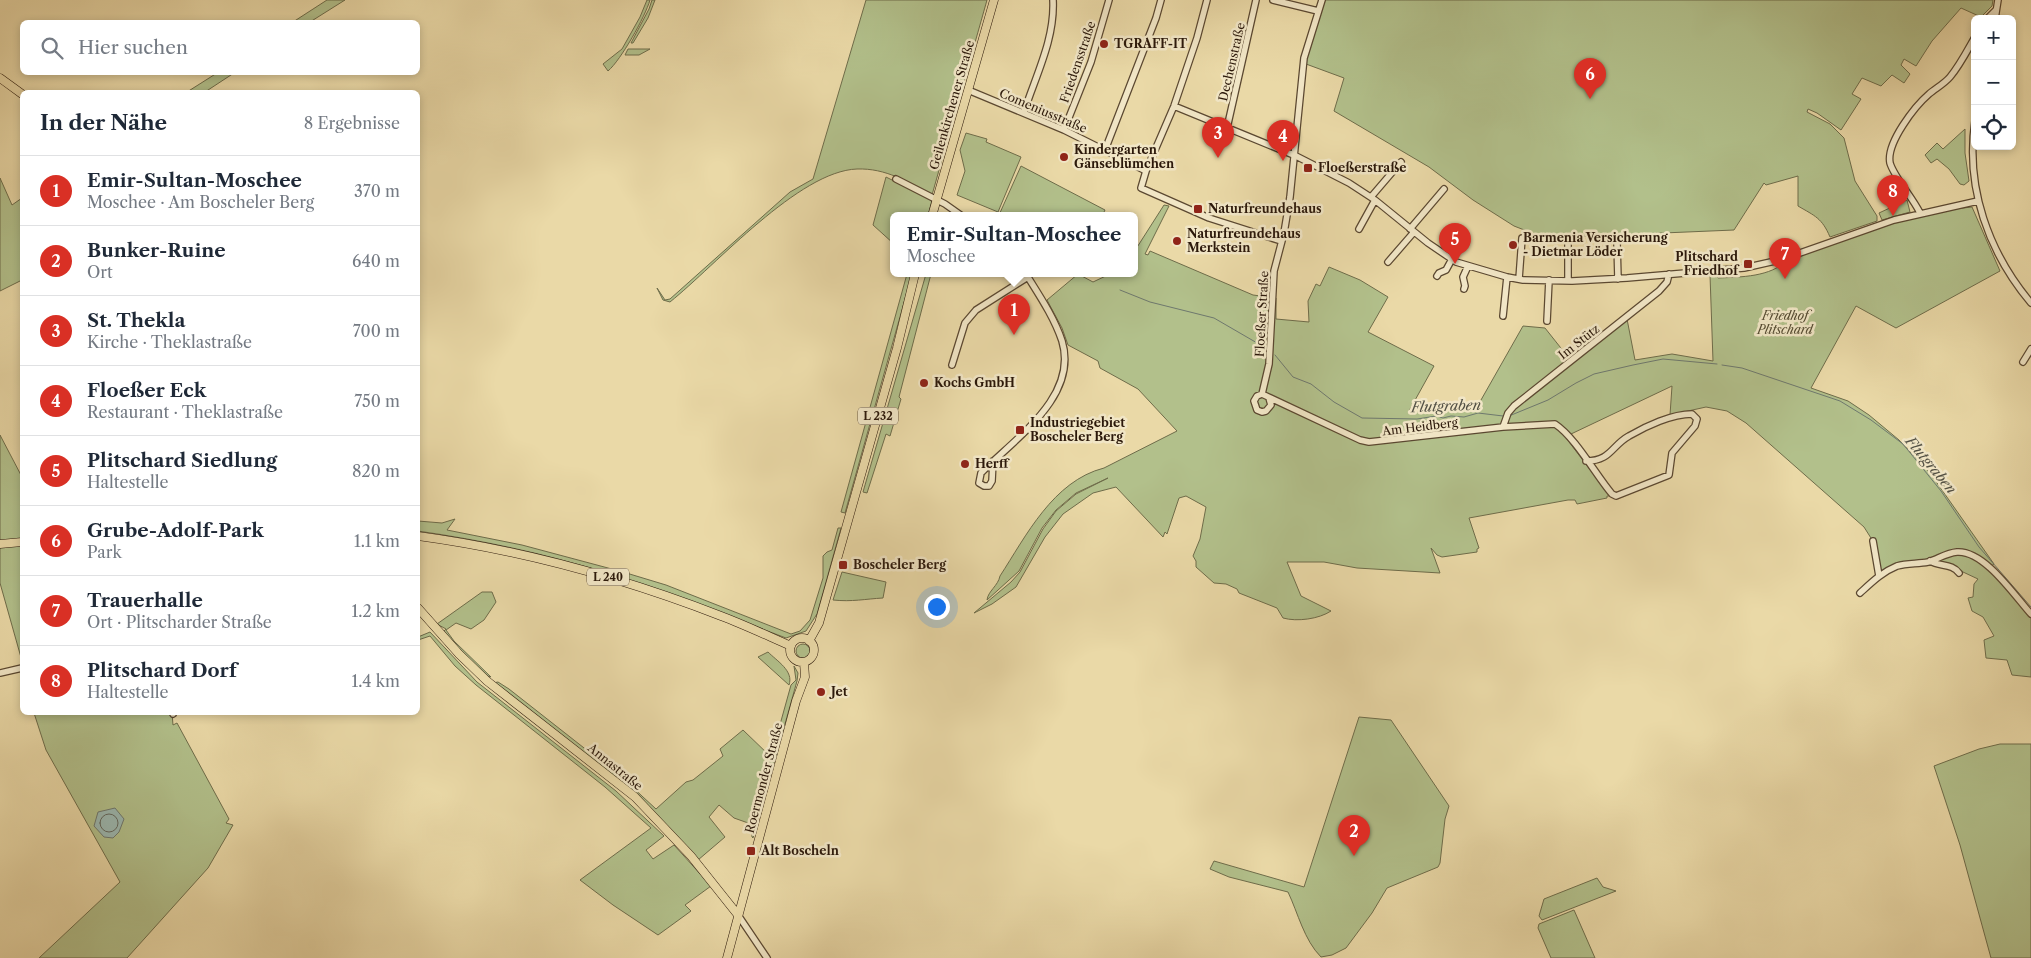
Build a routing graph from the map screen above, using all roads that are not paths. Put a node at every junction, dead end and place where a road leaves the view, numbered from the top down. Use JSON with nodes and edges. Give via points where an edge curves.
{"nodes":[{"id":1,"x":995,"y":0,"type":"edge"},
{"id":2,"x":1053,"y":0,"type":"edge"},
{"id":3,"x":1109,"y":0,"type":"edge"},
{"id":4,"x":1161,"y":0,"type":"edge"},
{"id":5,"x":1207,"y":0,"type":"edge"},
{"id":6,"x":1256,"y":0,"type":"edge"},
{"id":7,"x":1273,"y":0,"type":"edge"},
{"id":8,"x":1322,"y":0,"type":"edge"},
{"id":9,"x":1998,"y":0,"type":"edge"},
{"id":10,"x":1996,"y":10,"type":"junction"},
{"id":11,"x":1318,"y":11,"type":"junction"},
{"id":12,"x":1991,"y":15,"type":"edge"},
{"id":13,"x":1995,"y":15,"type":"edge"},
{"id":14,"x":1971,"y":43,"type":"edge"},
{"id":15,"x":0,"y":78,"type":"edge"},
{"id":16,"x":970,"y":91,"type":"junction"},
{"id":17,"x":20,"y":93,"type":"edge"},
{"id":18,"x":1174,"y":106,"type":"junction"},
{"id":19,"x":1024,"y":112,"type":"junction"},
{"id":20,"x":1227,"y":128,"type":"junction"},
{"id":21,"x":1064,"y":130,"type":"junction"},
{"id":22,"x":1105,"y":150,"type":"junction"},
{"id":23,"x":1974,"y":150,"type":"edge"},
{"id":24,"x":1296,"y":156,"type":"junction"},
{"id":25,"x":1401,"y":162,"type":"dead end"},
{"id":26,"x":1146,"y":171,"type":"junction"},
{"id":27,"x":896,"y":179,"type":"dead end"},
{"id":28,"x":1444,"y":189,"type":"dead end"},
{"id":29,"x":1373,"y":198,"type":"junction"},
{"id":30,"x":939,"y":201,"type":"junction"},
{"id":31,"x":1978,"y":201,"type":"junction"},
{"id":32,"x":934,"y":212,"type":"edge"},
{"id":33,"x":938,"y":212,"type":"edge"},
{"id":34,"x":956,"y":212,"type":"edge"},
{"id":35,"x":1920,"y":213,"type":"junction"},
{"id":36,"x":1359,"y":229,"type":"dead end"},
{"id":37,"x":1412,"y":230,"type":"junction"},
{"id":38,"x":1522,"y":238,"type":"dead end"},
{"id":39,"x":1281,"y":241,"type":"junction"},
{"id":40,"x":1617,"y":242,"type":"dead end"},
{"id":41,"x":1568,"y":244,"type":"dead end"},
{"id":42,"x":1452,"y":259,"type":"junction"},
{"id":43,"x":1388,"y":262,"type":"dead end"},
{"id":44,"x":1468,"y":266,"type":"junction"},
{"id":45,"x":1669,"y":274,"type":"junction"},
{"id":46,"x":1437,"y":276,"type":"dead end"},
{"id":47,"x":914,"y":277,"type":"edge"},
{"id":48,"x":919,"y":277,"type":"edge"},
{"id":49,"x":1024,"y":277,"type":"edge"},
{"id":50,"x":1028,"y":277,"type":"edge"},
{"id":51,"x":1507,"y":277,"type":"junction"},
{"id":52,"x":1519,"y":279,"type":"junction"},
{"id":53,"x":1618,"y":279,"type":"junction"},
{"id":54,"x":1549,"y":280,"type":"junction"},
{"id":55,"x":1568,"y":281,"type":"junction"},
{"id":56,"x":1464,"y":289,"type":"dead end"},
{"id":57,"x":912,"y":292,"type":"junction"},
{"id":58,"x":2031,"y":303,"type":"edge"},
{"id":59,"x":1503,"y":316,"type":"dead end"},
{"id":60,"x":1547,"y":321,"type":"dead end"},
{"id":61,"x":2031,"y":349,"type":"edge"},
{"id":62,"x":2023,"y":362,"type":"dead end"},
{"id":63,"x":952,"y":365,"type":"dead end"},
{"id":64,"x":1262,"y":394,"type":"junction"},
{"id":65,"x":1269,"y":398,"type":"junction"},
{"id":66,"x":1503,"y":427,"type":"junction"},
{"id":67,"x":992,"y":461,"type":"dead end"},
{"id":68,"x":1586,"y":461,"type":"junction"},
{"id":69,"x":420,"y":536,"type":"edge"},
{"id":70,"x":20,"y":542,"type":"edge"},
{"id":71,"x":1873,"y":542,"type":"dead end"},
{"id":72,"x":0,"y":544,"type":"edge"},
{"id":73,"x":1930,"y":561,"type":"junction"},
{"id":74,"x":1959,"y":572,"type":"dead end"},
{"id":75,"x":1879,"y":576,"type":"junction"},
{"id":76,"x":1860,"y":593,"type":"dead end"},
{"id":77,"x":420,"y":610,"type":"edge"},
{"id":78,"x":2031,"y":614,"type":"edge"},
{"id":79,"x":809,"y":641,"type":"junction"},
{"id":80,"x":791,"y":646,"type":"junction"},
{"id":81,"x":804,"y":662,"type":"junction"},
{"id":82,"x":20,"y":668,"type":"edge"},
{"id":83,"x":0,"y":673,"type":"edge"},
{"id":84,"x":738,"y":915,"type":"junction"},
{"id":85,"x":727,"y":958,"type":"edge"},
{"id":86,"x":766,"y":958,"type":"edge"}],
"edges":[{"from":1,"to":16,"type":"main road","name":"Geilenkirchener Straße"},
{"from":2,"to":19,"type":"street","via":[[1050,37]]},
{"from":3,"to":21,"type":"street","name":"Friedensstraße","via":[[1091,62]]},
{"from":4,"to":22,"type":"street"},
{"from":5,"to":18,"type":"street"},
{"from":6,"to":20,"type":"street","name":"Dechenstraße"},
{"from":7,"to":11,"type":"street"},
{"from":8,"to":11,"type":"street","name":"Floeßer Straße"},
{"from":9,"to":10,"type":"street"},
{"from":10,"to":12,"type":"street"},
{"from":10,"to":13,"type":"street"},
{"from":11,"to":24,"type":"street","name":"Floeßer Straße","via":[[1304,58]]},
{"from":14,"to":35,"type":"street","via":[[1950,77],[1914,110],[1891,149],[1892,167]]},
{"from":15,"to":17,"type":"main road"},
{"from":16,"to":19,"type":"street","name":"Comeniusstraße"},
{"from":16,"to":30,"type":"main road","name":"Geilenkirchener Straße"},
{"from":18,"to":20,"type":"street"},
{"from":18,"to":26,"type":"street"},
{"from":19,"to":21,"type":"street","name":"Comeniusstraße"},
{"from":20,"to":24,"type":"street"},
{"from":21,"to":22,"type":"street","name":"Comeniusstraße"},
{"from":22,"to":26,"type":"street","name":"Comeniusstraße"},
{"from":23,"to":31,"type":"street"},
{"from":24,"to":29,"type":"street"},
{"from":24,"to":39,"type":"street","name":"Floeßer Straße"},
{"from":25,"to":29,"type":"street"},
{"from":26,"to":39,"type":"street","via":[[1141,188],[1209,218]]},
{"from":27,"to":30,"type":"street"},
{"from":28,"to":37,"type":"street"},
{"from":29,"to":36,"type":"street"},
{"from":29,"to":37,"type":"street"},
{"from":30,"to":32,"type":"main road","name":"Geilenkirchener Straße"},
{"from":30,"to":33,"type":"main road","name":"Geilenkirchener Straße"},
{"from":30,"to":34,"type":"street"},
{"from":31,"to":35,"type":"street"},
{"from":31,"to":58,"type":"street","via":[[1994,248],[2010,277]]},
{"from":35,"to":45,"type":"street","via":[[1881,223],[1772,262],[1744,268]]},
{"from":37,"to":42,"type":"street"},
{"from":37,"to":43,"type":"street"},
{"from":38,"to":52,"type":"street"},
{"from":39,"to":64,"type":"street","name":"Floeßer Straße","via":[[1274,271],[1268,375]]},
{"from":40,"to":53,"type":"street"},
{"from":41,"to":55,"type":"street"},
{"from":42,"to":44,"type":"street"},
{"from":42,"to":46,"type":"street","via":[[1446,270]]},
{"from":44,"to":51,"type":"street"},
{"from":44,"to":56,"type":"street","via":[[1462,277]]},
{"from":45,"to":53,"type":"street"},
{"from":45,"to":66,"type":"street","name":"Im Stütz","via":[[1659,291],[1508,412]]},
{"from":47,"to":57,"type":"main road","number":"L 232"},
{"from":48,"to":57,"type":"main road","number":"L 232"},
{"from":49,"to":63,"type":"street","via":[[976,310],[965,323]]},
{"from":50,"to":67,"type":"street","via":[[1057,327],[1064,350],[1064,372],[1047,407]]},
{"from":51,"to":52,"type":"street"},
{"from":51,"to":59,"type":"street"},
{"from":52,"to":54,"type":"street"},
{"from":53,"to":55,"type":"street"},
{"from":54,"to":55,"type":"street"},
{"from":54,"to":60,"type":"street"},
{"from":57,"to":79,"type":"main road","number":"L 232","via":[[819,623]]},
{"from":61,"to":62,"type":"street"},
{"from":64,"to":65,"type":"street"},
{"from":64,"to":65,"type":"street","name":"Floeßer Straße","via":[[1254,401],[1257,410],[1264,412],[1268,409]]},
{"from":65,"to":66,"type":"street","name":"Am Heidberg","via":[[1369,442]]},
{"from":66,"to":68,"type":"street","name":"Am Heidberg","via":[[1553,424],[1568,436]]},
{"from":68,"to":68,"type":"street","via":[[1616,496],[1669,475],[1672,453],[1695,426],[1697,419],[1692,414],[1672,418],[1628,436],[1605,458]]},
{"from":69,"to":80,"type":"main road","number":"L 240","via":[[508,551],[600,574],[722,616]]},
{"from":70,"to":72,"type":"main road"},
{"from":71,"to":75,"type":"street"},
{"from":73,"to":74,"type":"street"},
{"from":73,"to":75,"type":"street","via":[[1897,566]]},
{"from":73,"to":78,"type":"street","via":[[1959,552],[1971,553]]},
{"from":75,"to":76,"type":"street"},
{"from":77,"to":84,"type":"main road","name":"Annastraße","via":[[487,681],[635,797],[691,856]]},
{"from":79,"to":80,"type":"main road","via":[[799,639]]},
{"from":79,"to":81,"type":"main road","via":[[814,652]]},
{"from":80,"to":81,"type":"main road","via":[[792,656]]},
{"from":81,"to":84,"type":"main road","name":"Roermonder Straße","via":[[806,677],[796,701]]},
{"from":82,"to":83,"type":"street"},
{"from":84,"to":85,"type":"main road","name":"Roermonder Straße"},
{"from":84,"to":86,"type":"street"}]}
